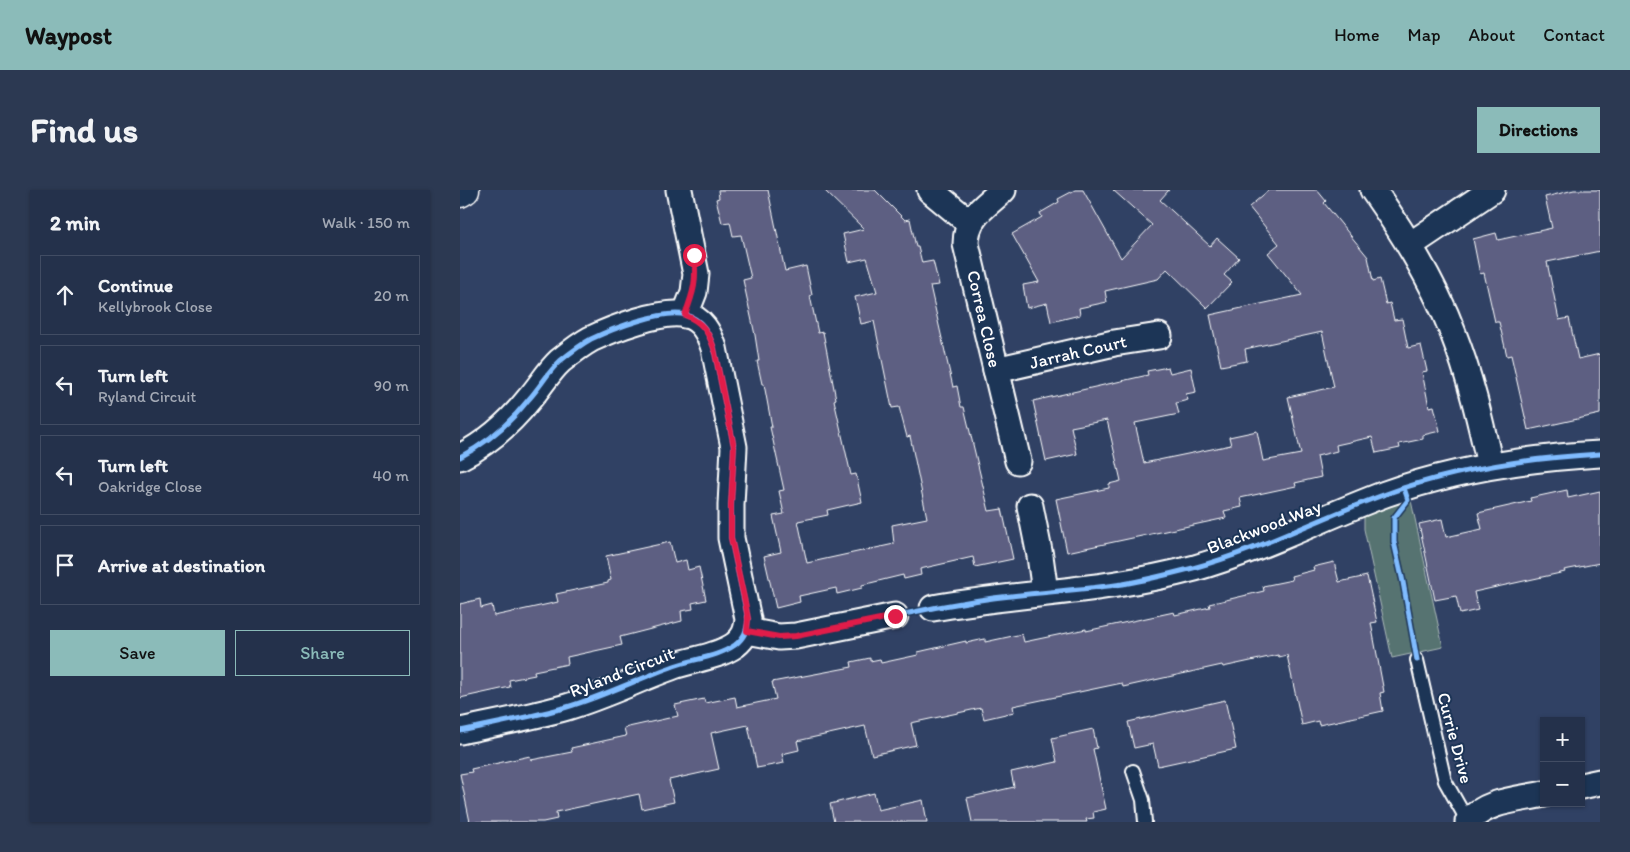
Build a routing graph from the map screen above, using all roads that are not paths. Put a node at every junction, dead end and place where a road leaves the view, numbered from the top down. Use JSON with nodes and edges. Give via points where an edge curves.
{"nodes":[{"id":1,"x":465,"y":190,"type":"edge"},
{"id":2,"x":679,"y":190,"type":"edge"},
{"id":3,"x":930,"y":190,"type":"edge"},
{"id":4,"x":1003,"y":190,"type":"edge"},
{"id":5,"x":1373,"y":190,"type":"edge"},
{"id":6,"x":1492,"y":190,"type":"edge"},
{"id":7,"x":460,"y":193,"type":"edge"},
{"id":8,"x":970,"y":223,"type":"junction"},
{"id":9,"x":1410,"y":245,"type":"junction"},
{"id":10,"x":685,"y":315,"type":"junction"},
{"id":11,"x":1160,"y":336,"type":"dead end"},
{"id":12,"x":996,"y":370,"type":"junction"},
{"id":13,"x":1600,"y":454,"type":"edge"},
{"id":14,"x":460,"y":457,"type":"edge"},
{"id":15,"x":1018,"y":461,"type":"dead end"},
{"id":16,"x":1490,"y":465,"type":"junction"},
{"id":17,"x":1030,"y":506,"type":"dead end"},
{"id":18,"x":1045,"y":592,"type":"junction"},
{"id":19,"x":933,"y":608,"type":"dead end"},
{"id":20,"x":895,"y":616,"type":"dead end"},
{"id":21,"x":747,"y":631,"type":"junction"},
{"id":22,"x":1417,"y":660,"type":"dead end"},
{"id":23,"x":460,"y":731,"type":"edge"},
{"id":24,"x":1133,"y":771,"type":"dead end"},
{"id":25,"x":1600,"y":782,"type":"edge"},
{"id":26,"x":1585,"y":785,"type":"edge"},
{"id":27,"x":1540,"y":795,"type":"edge"},
{"id":28,"x":1145,"y":822,"type":"edge"},
{"id":29,"x":1468,"y":822,"type":"edge"}],
"edges":[{"from":1,"to":7,"type":"street"},
{"from":2,"to":10,"type":"street","via":[[696,274],[694,292]]},
{"from":3,"to":8,"type":"street"},
{"from":4,"to":8,"type":"street"},
{"from":5,"to":9,"type":"street"},
{"from":6,"to":9,"type":"street"},
{"from":8,"to":12,"type":"street","name":"Correa Close","via":[[966,244]]},
{"from":9,"to":16,"type":"street","via":[[1453,331],[1466,368]]},
{"from":10,"to":14,"type":"street","via":[[660,315],[590,340],[559,362],[507,424]]},
{"from":10,"to":21,"type":"street","via":[[704,326],[710,336],[734,447],[731,538],[746,607]]},
{"from":11,"to":12,"type":"street","name":"Jarrah Court","via":[[1114,342]]},
{"from":12,"to":15,"type":"street","name":"Correa Close"},
{"from":13,"to":16,"type":"street","name":"Blackwood Way"},
{"from":16,"to":18,"type":"street","name":"Blackwood Way","via":[[1387,493],[1248,551],[1193,568],[1124,583]]},
{"from":17,"to":18,"type":"street"},
{"from":18,"to":19,"type":"street","name":"Blackwood Way"},
{"from":20,"to":21,"type":"street","via":[[796,636],[779,637]]},
{"from":21,"to":23,"type":"street","name":"Ryland Circuit","via":[[734,646],[721,652],[655,673],[599,696],[567,707]]},
{"from":22,"to":29,"type":"lane","name":"Currie Drive","via":[[1445,781]]},
{"from":24,"to":28,"type":"lane","via":[[1143,800]]},
{"from":25,"to":26,"type":"street"},
{"from":27,"to":29,"type":"street","via":[[1490,805]]}]}
